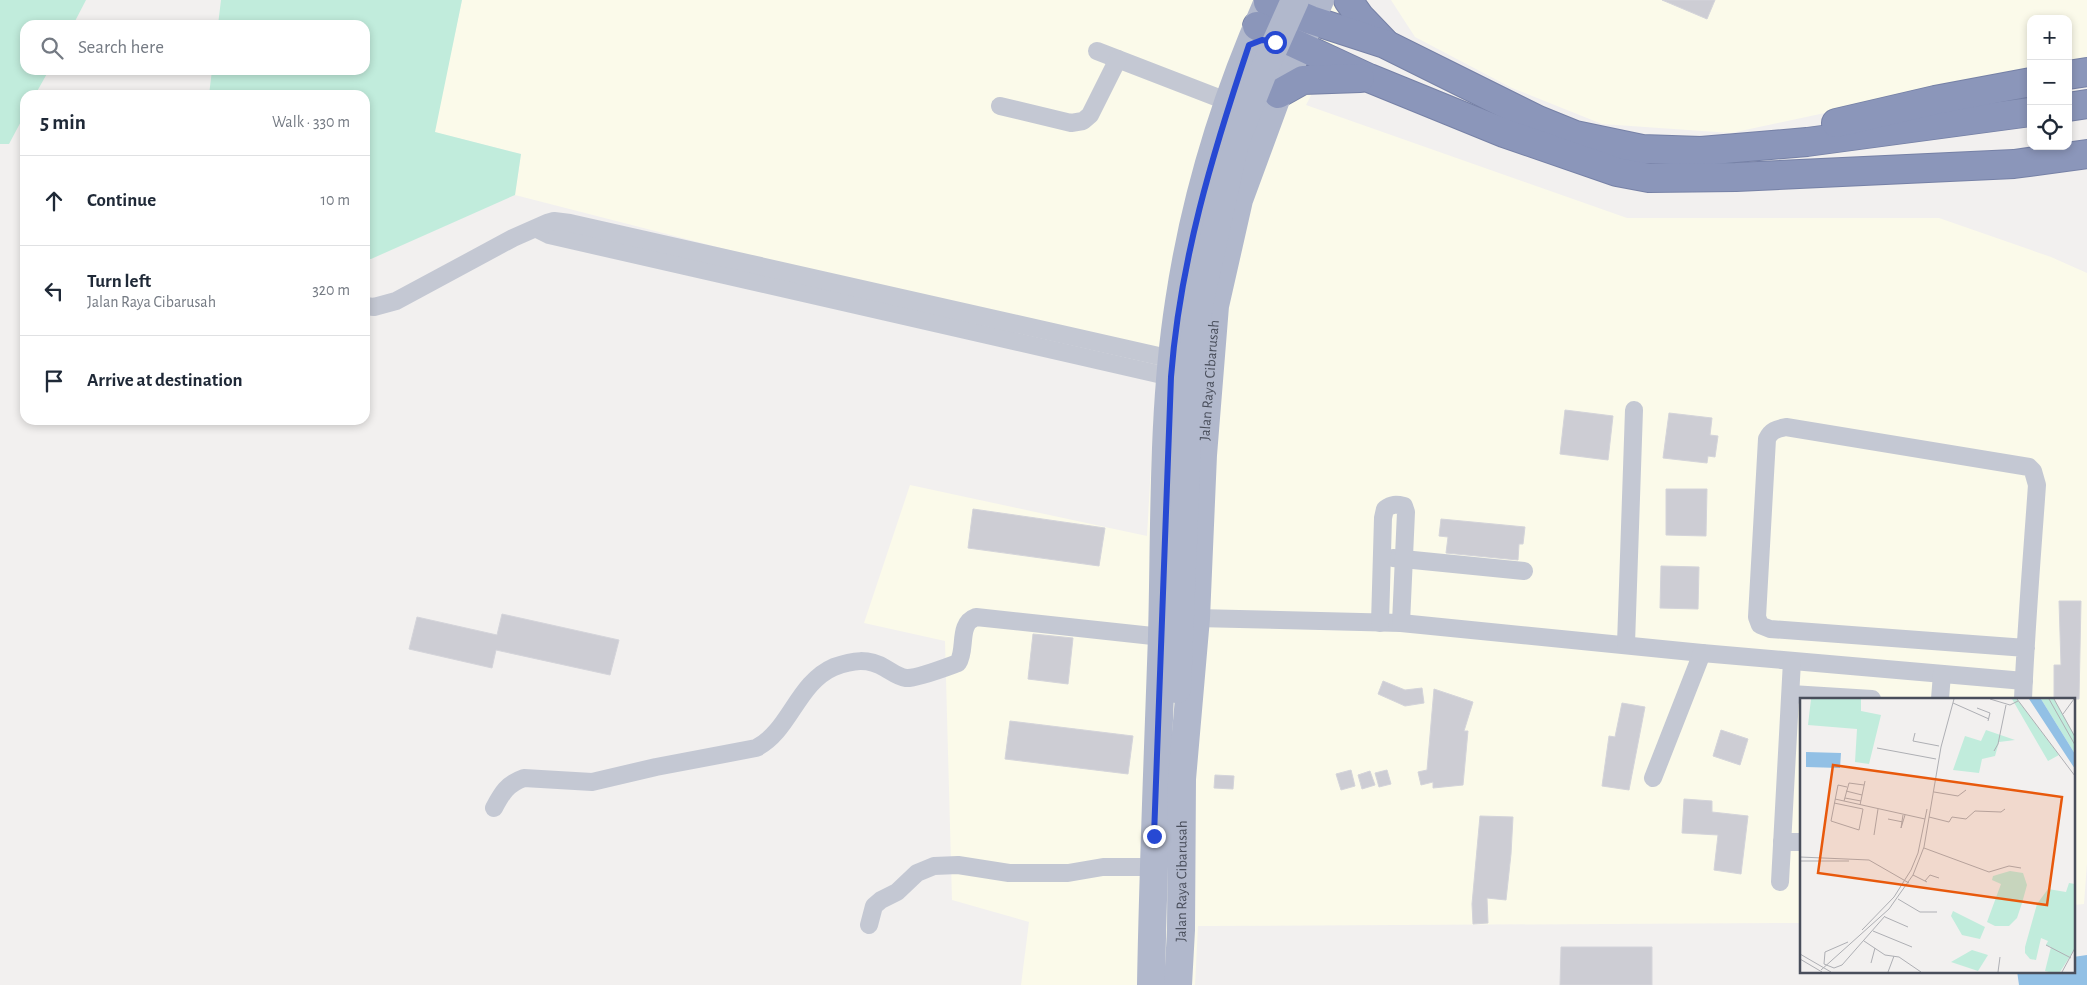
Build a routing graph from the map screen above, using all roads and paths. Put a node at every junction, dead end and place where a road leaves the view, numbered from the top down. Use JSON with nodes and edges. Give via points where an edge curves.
{"nodes":[{"id":1,"x":1348,"y":0,"type":"edge"},
{"id":2,"x":1308,"y":7,"type":"edge"},
{"id":3,"x":1265,"y":15,"type":"edge"},
{"id":4,"x":1386,"y":44,"type":"junction"},
{"id":5,"x":1097,"y":51,"type":"dead end"},
{"id":6,"x":1296,"y":53,"type":"junction"},
{"id":7,"x":1118,"y":59,"type":"junction"},
{"id":8,"x":2087,"y":72,"type":"edge"},
{"id":9,"x":2072,"y":74,"type":"edge"},
{"id":10,"x":1369,"y":78,"type":"junction"},
{"id":11,"x":2027,"y":83,"type":"edge"},
{"id":12,"x":1278,"y":94,"type":"junction"},
{"id":13,"x":1230,"y":102,"type":"junction"},
{"id":14,"x":2087,"y":104,"type":"edge"},
{"id":15,"x":1000,"y":106,"type":"dead end"},
{"id":16,"x":2072,"y":106,"type":"edge"},
{"id":17,"x":2027,"y":113,"type":"edge"},
{"id":18,"x":1773,"y":145,"type":"junction"},
{"id":19,"x":2087,"y":154,"type":"edge"},
{"id":20,"x":370,"y":307,"type":"edge"},
{"id":21,"x":1172,"y":368,"type":"junction"},
{"id":22,"x":1634,"y":410,"type":"dead end"},
{"id":23,"x":1382,"y":557,"type":"junction"},
{"id":24,"x":1404,"y":560,"type":"junction"},
{"id":25,"x":1524,"y":571,"type":"dead end"},
{"id":26,"x":1196,"y":618,"type":"junction"},
{"id":27,"x":1380,"y":623,"type":"junction"},
{"id":28,"x":1401,"y":624,"type":"junction"},
{"id":29,"x":1162,"y":637,"type":"junction"},
{"id":30,"x":1626,"y":644,"type":"junction"},
{"id":31,"x":2026,"y":648,"type":"junction"},
{"id":32,"x":1702,"y":653,"type":"junction"},
{"id":33,"x":1792,"y":661,"type":"junction"},
{"id":34,"x":1942,"y":674,"type":"junction"},
{"id":35,"x":2024,"y":681,"type":"junction"},
{"id":36,"x":1173,"y":689,"type":"junction"},
{"id":37,"x":1791,"y":694,"type":"junction"},
{"id":38,"x":1856,"y":698,"type":"edge"},
{"id":39,"x":1940,"y":698,"type":"edge"},
{"id":40,"x":2023,"y":698,"type":"edge"},
{"id":41,"x":1794,"y":754,"type":"edge"},
{"id":42,"x":1182,"y":778,"type":"junction"},
{"id":43,"x":1653,"y":778,"type":"dead end"},
{"id":44,"x":494,"y":808,"type":"dead end"},
{"id":45,"x":1154,"y":836,"type":"junction"},
{"id":46,"x":1782,"y":842,"type":"junction"},
{"id":47,"x":1800,"y":842,"type":"edge"},
{"id":48,"x":1153,"y":867,"type":"junction"},
{"id":49,"x":1780,"y":882,"type":"dead end"},
{"id":50,"x":869,"y":925,"type":"dead end"},
{"id":51,"x":1151,"y":985,"type":"edge"},
{"id":52,"x":1178,"y":985,"type":"edge"}],
"edges":[{"from":1,"to":4,"type":"highway"},
{"from":2,"to":3,"type":"highway"},
{"from":2,"to":4,"type":"highway"},
{"from":2,"to":6,"type":"main road","name":"Jalan Raya Cibarusah"},
{"from":2,"to":36,"type":"main road","name":"Jalan Raya Cibarusah","bridge":true,"via":[[1263,72],[1235,144],[1199,305],[1189,393]]},
{"from":3,"to":6,"type":"highway"},
{"from":3,"to":13,"type":"main road","name":"Jalan Raya Cibarusah"},
{"from":3,"to":36,"type":"main road","name":"Jalan Raya Cibarusah","via":[[1245,92],[1219,166],[1185,326],[1177,397]]},
{"from":4,"to":18,"type":"highway","via":[[1538,120],[1575,135],[1642,150],[1700,151]]},
{"from":5,"to":7,"type":"street"},
{"from":6,"to":10,"type":"highway"},
{"from":6,"to":12,"type":"main road","name":"Jalan Raya Cibarusah"},
{"from":7,"to":13,"type":"street"},
{"from":7,"to":15,"type":"street","via":[[1090,115],[1083,121],[1071,123]]},
{"from":8,"to":9,"type":"highway"},
{"from":10,"to":12,"type":"highway","via":[[1303,80]]},
{"from":10,"to":19,"type":"highway","via":[[1570,158],[1649,178],[1744,177],[2014,164]]},
{"from":11,"to":18,"type":"highway","via":[[1850,119]]},
{"from":12,"to":26,"type":"main road","name":"Jalan Raya Cibarusah","via":[[1239,200],[1215,306],[1203,455]]},
{"from":13,"to":21,"type":"main road","name":"Jalan Raya Cibarusah","via":[[1198,206],[1179,301]]},
{"from":14,"to":16,"type":"highway"},
{"from":17,"to":18,"type":"highway"},
{"from":20,"to":21,"type":"street","via":[[396,301],[537,228],[550,235]]},
{"from":21,"to":29,"type":"main road","name":"Jalan Raya Cibarusah"},
{"from":22,"to":30,"type":"street"},
{"from":23,"to":24,"type":"street"},
{"from":23,"to":24,"type":"street","via":[[1385,509],[1399,504],[1406,512]]},
{"from":23,"to":27,"type":"street"},
{"from":24,"to":25,"type":"street"},
{"from":24,"to":28,"type":"street"},
{"from":26,"to":27,"type":"street"},
{"from":26,"to":42,"type":"main road","name":"Jalan Raya Cibarusah"},
{"from":27,"to":28,"type":"street"},
{"from":28,"to":30,"type":"street"},
{"from":29,"to":44,"type":"street","via":[[976,617],[966,625],[958,663],[910,678],[898,676],[865,660],[850,661],[832,668],[811,682],[768,742],[756,748],[592,782],[524,778],[504,789]]},
{"from":29,"to":45,"type":"main road","name":"Jalan Raya Cibarusah"},
{"from":30,"to":32,"type":"street"},
{"from":31,"to":31,"type":"street","via":[[2037,485],[2034,470],[1786,427],[1769,434],[1757,617],[1760,625],[1770,629]]},
{"from":31,"to":35,"type":"street"},
{"from":32,"to":33,"type":"street"},
{"from":32,"to":43,"type":"street"},
{"from":33,"to":34,"type":"street"},
{"from":33,"to":37,"type":"street"},
{"from":34,"to":35,"type":"street"},
{"from":34,"to":39,"type":"street"},
{"from":35,"to":40,"type":"street"},
{"from":36,"to":42,"type":"main road","name":"Jalan Raya Cibarusah"},
{"from":36,"to":45,"type":"main road","name":"Jalan Raya Cibarusah","via":[[1165,814]]},
{"from":37,"to":38,"type":"street"},
{"from":37,"to":41,"type":"street"},
{"from":41,"to":46,"type":"street"},
{"from":42,"to":52,"type":"main road","name":"Jalan Raya Cibarusah"},
{"from":45,"to":48,"type":"main road","name":"Jalan Raya Cibarusah"},
{"from":46,"to":47,"type":"street"},
{"from":46,"to":49,"type":"street"},
{"from":48,"to":50,"type":"street","via":[[1009,873],[934,866],[918,873],[874,906]]},
{"from":48,"to":51,"type":"main road","name":"Jalan Raya Cibarusah"}]}
